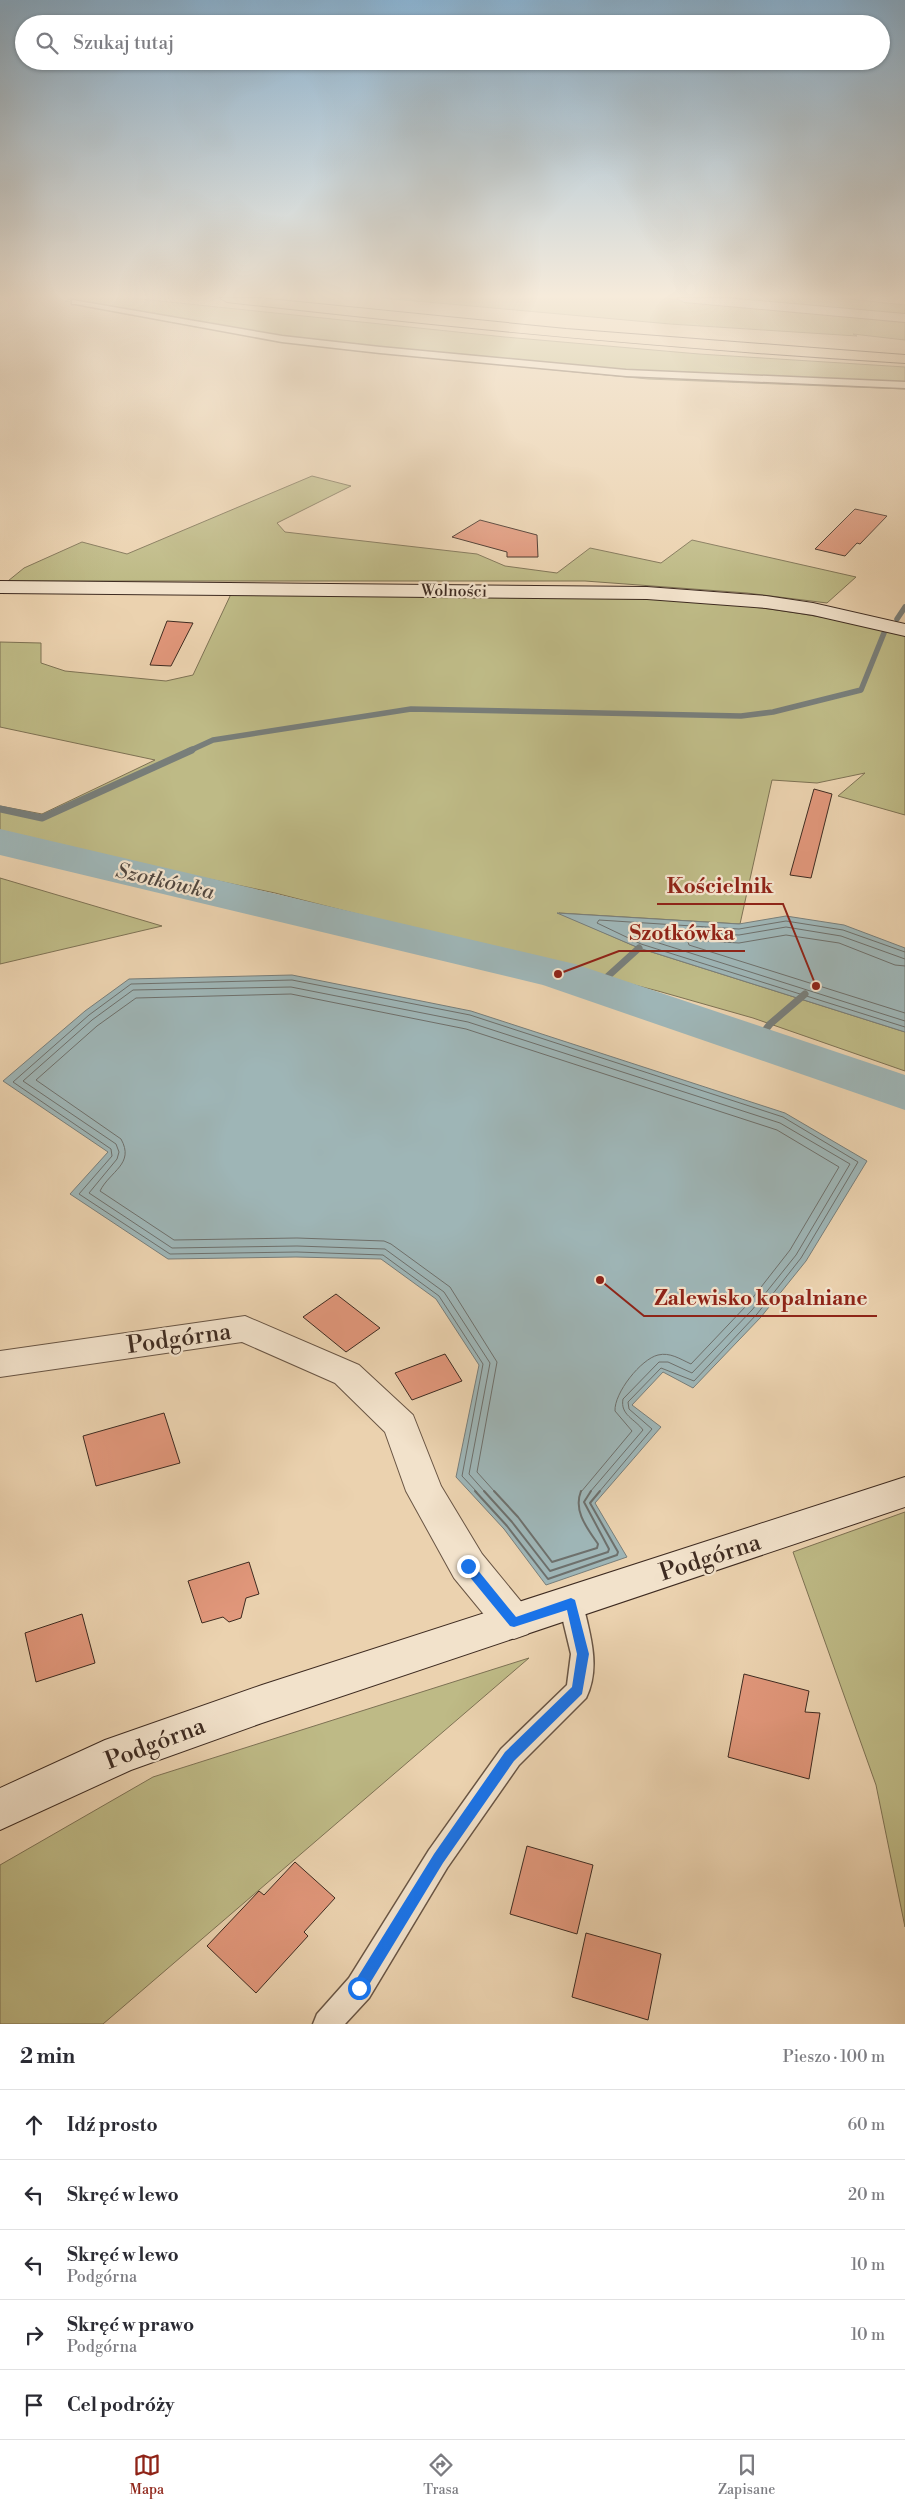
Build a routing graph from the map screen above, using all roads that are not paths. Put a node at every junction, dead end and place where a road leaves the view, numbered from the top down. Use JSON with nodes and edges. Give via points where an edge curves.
{"nodes":[{"id":1,"x":0,"y":587,"type":"edge"},
{"id":2,"x":905,"y":630,"type":"edge"},
{"id":3,"x":0,"y":1364,"type":"edge"},
{"id":4,"x":905,"y":1492,"type":"edge"},
{"id":5,"x":571,"y":1604,"type":"junction"},
{"id":6,"x":514,"y":1622,"type":"junction"},
{"id":7,"x":0,"y":1809,"type":"edge"},
{"id":8,"x":328,"y":2024,"type":"edge"}],
"edges":[{"from":1,"to":2,"type":"street","name":"Wolności","via":[[647,593],[766,602]]},
{"from":3,"to":6,"type":"street","name":"Podgórna","via":[[245,1329],[347,1374],[400,1425],[424,1491],[468,1566]]},
{"from":4,"to":5,"type":"street","name":"Podgórna"},
{"from":5,"to":6,"type":"street","name":"Podgórna"},
{"from":5,"to":8,"type":"lane","via":[[583,1654],[578,1690],[510,1756],[438,1859],[359,1988]]},
{"from":6,"to":7,"type":"street","name":"Podgórna","via":[[120,1754]]}]}
